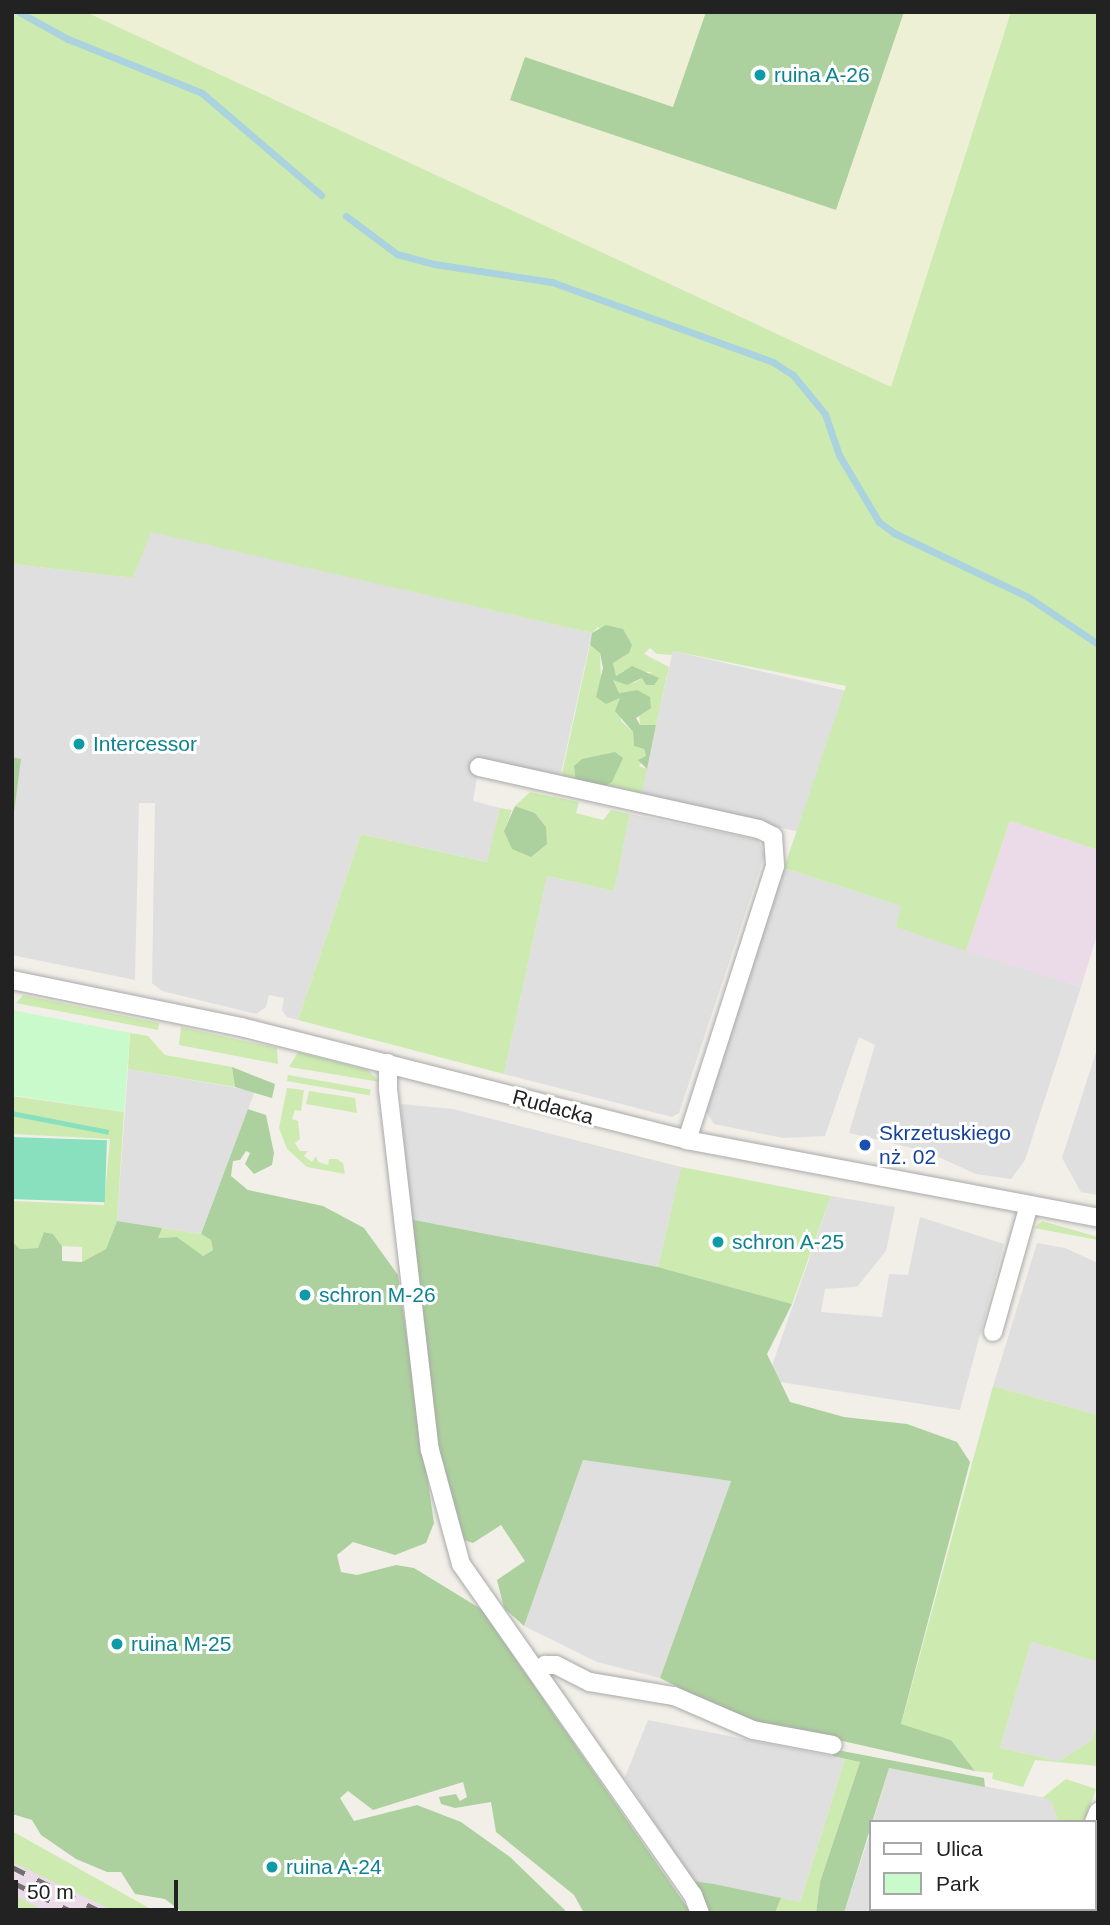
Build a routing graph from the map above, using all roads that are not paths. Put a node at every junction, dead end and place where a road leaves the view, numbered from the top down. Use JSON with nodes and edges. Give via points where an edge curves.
{"nodes":[{"id":1,"x":479,"y":767,"type":"dead end"},
{"id":2,"x":12,"y":980,"type":"edge"},
{"id":3,"x":388,"y":1063,"type":"junction"},
{"id":4,"x":687,"y":1140,"type":"junction"},
{"id":5,"x":1029,"y":1205,"type":"junction"},
{"id":6,"x":1098,"y":1218,"type":"edge"},
{"id":7,"x":993,"y":1332,"type":"dead end"},
{"id":8,"x":538,"y":1673,"type":"junction"},
{"id":9,"x":833,"y":1745,"type":"dead end"},
{"id":10,"x":700,"y":1913,"type":"edge"}],
"edges":[{"from":1,"to":4,"type":"street","via":[[759,829],[773,836],[775,866]]},
{"from":2,"to":3,"type":"street","name":"Rudacka"},
{"from":3,"to":4,"type":"street","name":"Rudacka"},
{"from":3,"to":8,"type":"street","via":[[426,1423],[445,1516],[461,1564]]},
{"from":4,"to":5,"type":"street","name":"Rudacka"},
{"from":5,"to":6,"type":"street","name":"Rudacka"},
{"from":5,"to":7,"type":"street"},
{"from":8,"to":9,"type":"street","via":[[543,1666],[555,1665],[590,1682],[674,1696],[753,1730]]},
{"from":8,"to":10,"type":"street","via":[[693,1895]]}]}
